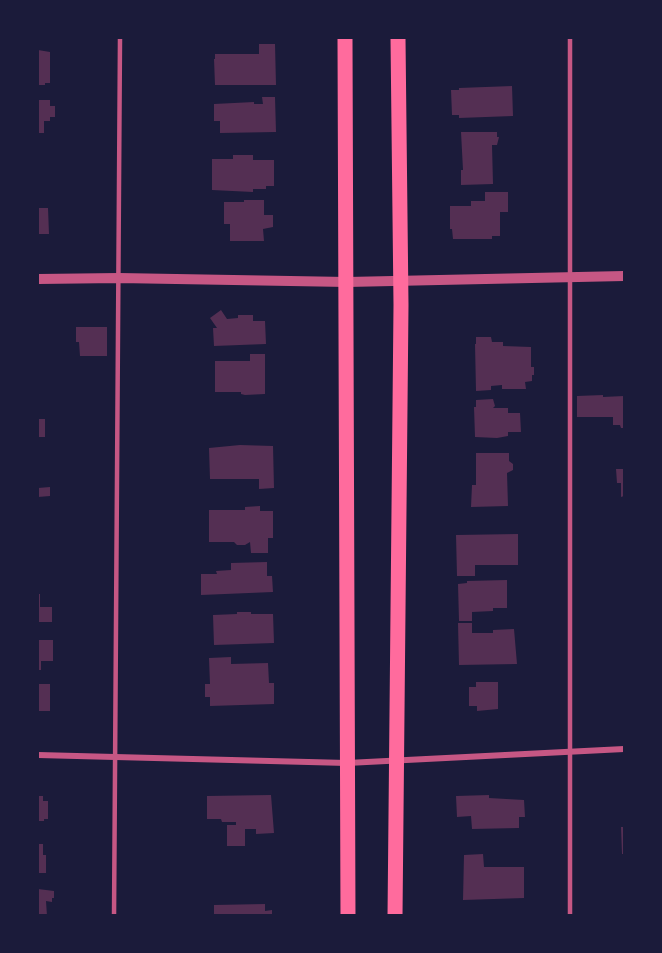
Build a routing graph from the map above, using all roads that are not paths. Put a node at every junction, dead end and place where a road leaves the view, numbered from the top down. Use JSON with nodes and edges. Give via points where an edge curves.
{"nodes":[{"id":1,"x":120,"y":38,"type":"edge"},
{"id":2,"x":345,"y":38,"type":"edge"},
{"id":3,"x":398,"y":38,"type":"edge"},
{"id":4,"x":570,"y":38,"type":"edge"},
{"id":5,"x":624,"y":276,"type":"edge"},
{"id":6,"x":569,"y":277,"type":"junction"},
{"id":7,"x":119,"y":278,"type":"junction"},
{"id":8,"x":38,"y":279,"type":"edge"},
{"id":9,"x":400,"y":280,"type":"junction"},
{"id":10,"x":347,"y":282,"type":"junction"},
{"id":11,"x":624,"y":749,"type":"edge"},
{"id":12,"x":570,"y":752,"type":"junction"},
{"id":13,"x":38,"y":755,"type":"edge"},
{"id":14,"x":114,"y":757,"type":"junction"},
{"id":15,"x":395,"y":760,"type":"junction"},
{"id":16,"x":347,"y":763,"type":"junction"},
{"id":17,"x":114,"y":915,"type":"edge"},
{"id":18,"x":348,"y":915,"type":"edge"},
{"id":19,"x":395,"y":915,"type":"edge"},
{"id":20,"x":570,"y":915,"type":"edge"}],
"edges":[{"from":1,"to":7,"type":"lane"},
{"from":2,"to":10,"type":"main road"},
{"from":3,"to":9,"type":"main road"},
{"from":4,"to":6,"type":"lane"},
{"from":5,"to":6,"type":"street"},
{"from":6,"to":9,"type":"street"},
{"from":6,"to":12,"type":"lane"},
{"from":7,"to":8,"type":"street"},
{"from":7,"to":10,"type":"street"},
{"from":7,"to":14,"type":"lane"},
{"from":9,"to":10,"type":"street"},
{"from":9,"to":15,"type":"main road"},
{"from":10,"to":16,"type":"main road"},
{"from":11,"to":12,"type":"street"},
{"from":12,"to":15,"type":"street"},
{"from":12,"to":20,"type":"lane"},
{"from":13,"to":14,"type":"street"},
{"from":14,"to":16,"type":"street"},
{"from":14,"to":17,"type":"lane"},
{"from":15,"to":16,"type":"street"},
{"from":15,"to":19,"type":"main road"},
{"from":16,"to":18,"type":"main road"}]}
